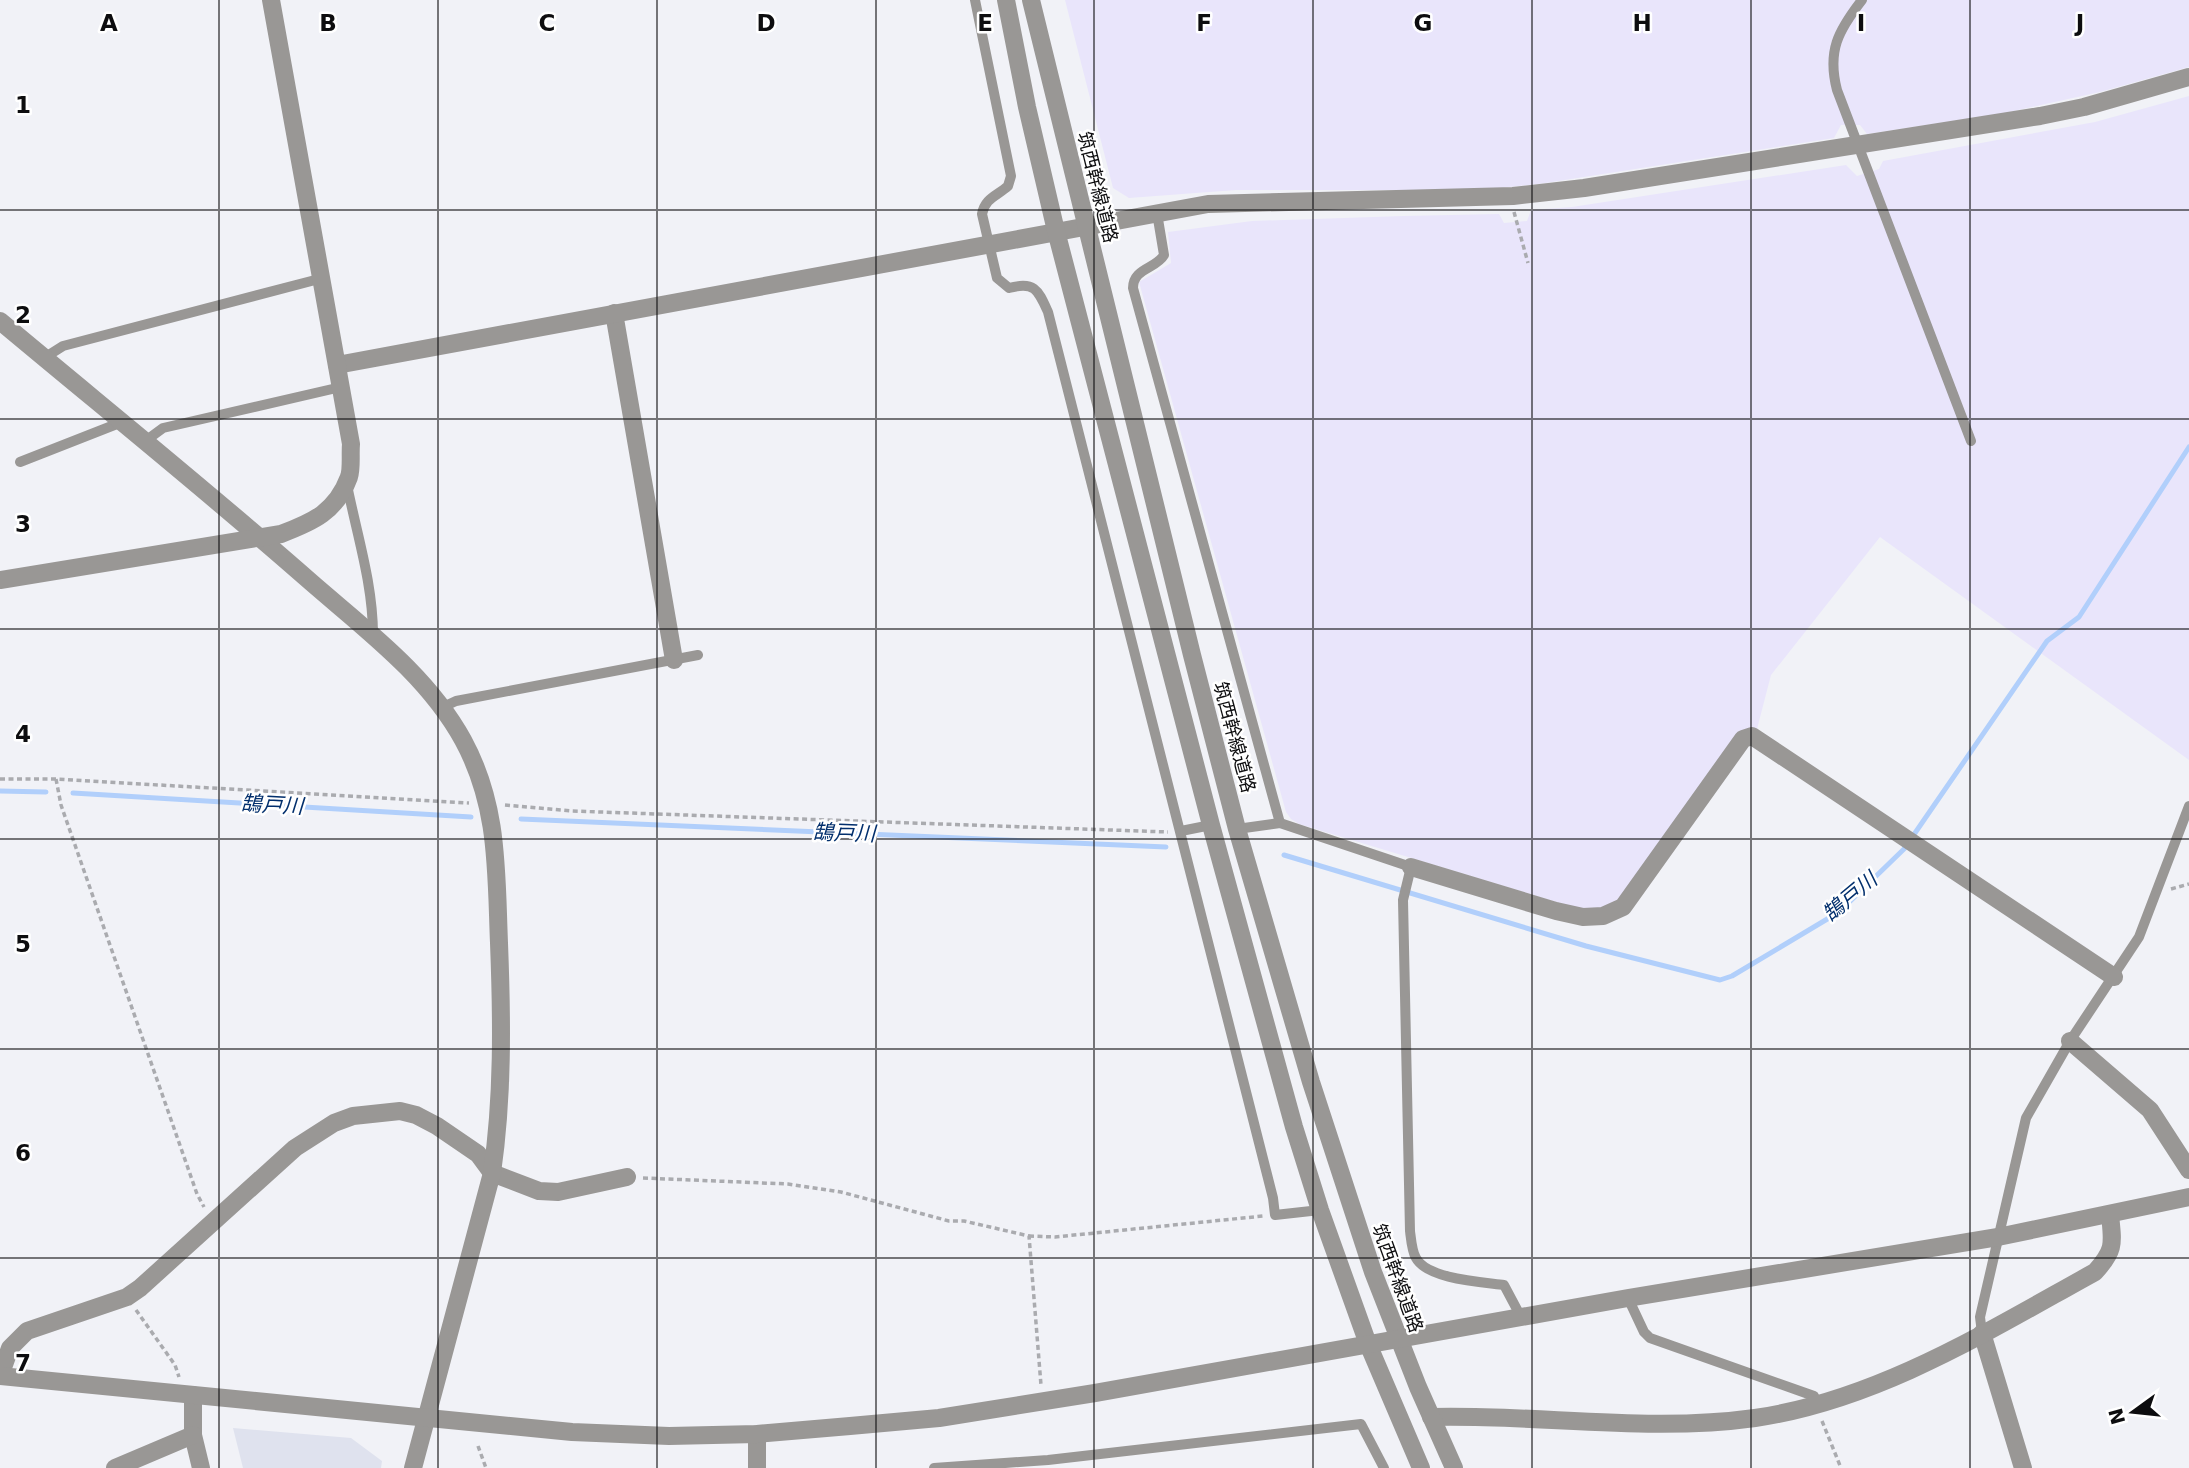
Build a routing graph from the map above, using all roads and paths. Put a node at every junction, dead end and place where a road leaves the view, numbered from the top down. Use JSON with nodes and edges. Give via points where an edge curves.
{"nodes":[{"id":1,"x":271,"y":0,"type":"edge"},
{"id":2,"x":975,"y":0,"type":"edge"},
{"id":3,"x":1006,"y":0,"type":"edge"},
{"id":4,"x":1031,"y":0,"type":"edge"},
{"id":5,"x":1862,"y":0,"type":"edge"},
{"id":6,"x":2189,"y":77,"type":"edge"},
{"id":7,"x":1857,"y":145,"type":"junction"},
{"id":8,"x":1513,"y":196,"type":"junction"},
{"id":9,"x":1157,"y":213,"type":"junction"},
{"id":10,"x":1086,"y":226,"type":"junction"},
{"id":11,"x":1056,"y":231,"type":"junction"},
{"id":12,"x":989,"y":244,"type":"junction"},
{"id":13,"x":1528,"y":263,"type":"dead end"},
{"id":14,"x":319,"y":279,"type":"junction"},
{"id":15,"x":614,"y":313,"type":"junction"},
{"id":16,"x":0,"y":321,"type":"edge"},
{"id":17,"x":44,"y":358,"type":"junction"},
{"id":18,"x":337,"y":365,"type":"junction"},
{"id":19,"x":341,"y":387,"type":"junction"},
{"id":20,"x":122,"y":422,"type":"junction"},
{"id":21,"x":1971,"y":441,"type":"dead end"},
{"id":22,"x":144,"y":442,"type":"junction"},
{"id":23,"x":20,"y":462,"type":"dead end"},
{"id":24,"x":346,"y":482,"type":"junction"},
{"id":25,"x":259,"y":537,"type":"junction"},
{"id":26,"x":0,"y":580,"type":"edge"},
{"id":27,"x":373,"y":636,"type":"junction"},
{"id":28,"x":698,"y":655,"type":"dead end"},
{"id":29,"x":674,"y":660,"type":"junction"},
{"id":30,"x":443,"y":707,"type":"junction"},
{"id":31,"x":0,"y":779,"type":"edge"},
{"id":32,"x":56,"y":779,"type":"junction"},
{"id":33,"x":488,"y":804,"type":"junction"},
{"id":34,"x":2189,"y":806,"type":"edge"},
{"id":35,"x":1280,"y":823,"type":"junction"},
{"id":36,"x":1211,"y":825,"type":"junction"},
{"id":37,"x":1237,"y":829,"type":"junction"},
{"id":38,"x":1181,"y":831,"type":"junction"},
{"id":39,"x":1411,"y":867,"type":"junction"},
{"id":40,"x":2114,"y":977,"type":"junction"},
{"id":41,"x":2070,"y":1041,"type":"junction"},
{"id":42,"x":2189,"y":1170,"type":"edge"},
{"id":43,"x":492,"y":1173,"type":"junction"},
{"id":44,"x":626,"y":1177,"type":"joint"},
{"id":45,"x":2189,"y":1198,"type":"edge"},
{"id":46,"x":1320,"y":1210,"type":"junction"},
{"id":47,"x":1276,"y":1215,"type":"junction"},
{"id":48,"x":2110,"y":1216,"type":"junction"},
{"id":49,"x":214,"y":1221,"type":"junction"},
{"id":50,"x":1029,"y":1236,"type":"junction"},
{"id":51,"x":1998,"y":1237,"type":"junction"},
{"id":52,"x":127,"y":1297,"type":"junction"},
{"id":53,"x":1628,"y":1298,"type":"junction"},
{"id":54,"x":1521,"y":1317,"type":"junction"},
{"id":55,"x":1982,"y":1333,"type":"junction"},
{"id":56,"x":1398,"y":1339,"type":"junction"},
{"id":57,"x":1368,"y":1344,"type":"junction"},
{"id":58,"x":0,"y":1376,"type":"edge"},
{"id":59,"x":186,"y":1394,"type":"junction"},
{"id":60,"x":1042,"y":1402,"type":"junction"},
{"id":61,"x":1817,"y":1406,"type":"junction"},
{"id":62,"x":1431,"y":1417,"type":"junction"},
{"id":63,"x":428,"y":1418,"type":"junction"},
{"id":64,"x":757,"y":1433,"type":"junction"},
{"id":65,"x":193,"y":1435,"type":"junction"},
{"id":66,"x":478,"y":1446,"type":"dead end"},
{"id":67,"x":115,"y":1468,"type":"edge"},
{"id":68,"x":201,"y":1468,"type":"edge"},
{"id":69,"x":413,"y":1468,"type":"edge"},
{"id":70,"x":486,"y":1468,"type":"edge"},
{"id":71,"x":757,"y":1468,"type":"edge"},
{"id":72,"x":934,"y":1468,"type":"edge"},
{"id":73,"x":1384,"y":1468,"type":"edge"},
{"id":74,"x":1421,"y":1468,"type":"edge"},
{"id":75,"x":1454,"y":1468,"type":"edge"},
{"id":76,"x":1841,"y":1468,"type":"edge"},
{"id":77,"x":2023,"y":1468,"type":"edge"}],
"edges":[{"from":1,"to":14,"type":"street"},
{"from":2,"to":12,"type":"lane","via":[[1011,177],[1008,186],[984,205]]},
{"from":3,"to":11,"type":"street"},
{"from":4,"to":10,"type":"street","name":"筑西幹線道路"},
{"from":5,"to":7,"type":"lane","via":[[1835,42],[1832,72]]},
{"from":6,"to":7,"type":"street","via":[[2040,117]]},
{"from":7,"to":8,"type":"street"},
{"from":7,"to":21,"type":"lane"},
{"from":8,"to":9,"type":"street","via":[[1230,202]]},
{"from":8,"to":13,"type":"path","via":[[1515,222]]},
{"from":9,"to":10,"type":"street"},
{"from":9,"to":35,"type":"lane","via":[[1164,255],[1135,277],[1133,288]]},
{"from":10,"to":11,"type":"street"},
{"from":10,"to":37,"type":"street","name":"筑西幹線道路"},
{"from":11,"to":12,"type":"street"},
{"from":11,"to":36,"type":"street"},
{"from":12,"to":15,"type":"street"},
{"from":12,"to":38,"type":"lane","via":[[997,278],[1009,288],[1032,287],[1048,312]]},
{"from":14,"to":17,"type":"lane","via":[[63,346]]},
{"from":14,"to":18,"type":"street"},
{"from":15,"to":18,"type":"street"},
{"from":15,"to":29,"type":"street"},
{"from":16,"to":17,"type":"street"},
{"from":17,"to":20,"type":"street"},
{"from":18,"to":19,"type":"street"},
{"from":19,"to":22,"type":"lane","via":[[163,428]]},
{"from":19,"to":24,"type":"street","via":[[351,444]]},
{"from":20,"to":22,"type":"street"},
{"from":20,"to":23,"type":"lane"},
{"from":22,"to":25,"type":"street"},
{"from":24,"to":25,"type":"street","via":[[319,519]]},
{"from":24,"to":27,"type":"lane","via":[[363,551]]},
{"from":25,"to":26,"type":"street"},
{"from":25,"to":27,"type":"street"},
{"from":27,"to":30,"type":"street"},
{"from":28,"to":29,"type":"lane"},
{"from":29,"to":30,"type":"lane"},
{"from":30,"to":33,"type":"street","via":[[463,740]]},
{"from":31,"to":32,"type":"path"},
{"from":32,"to":33,"type":"path"},
{"from":32,"to":49,"type":"path","via":[[65,818],[197,1194]]},
{"from":33,"to":38,"type":"path","via":[[572,811]]},
{"from":33,"to":43,"type":"street","via":[[495,835],[501,1064]]},
{"from":34,"to":40,"type":"lane","via":[[2139,937]]},
{"from":35,"to":37,"type":"lane"},
{"from":35,"to":39,"type":"lane"},
{"from":36,"to":38,"type":"lane"},
{"from":36,"to":46,"type":"street"},
{"from":37,"to":56,"type":"street","name":"筑西幹線道路","via":[[1340,1174]]},
{"from":38,"to":47,"type":"lane"},
{"from":39,"to":40,"type":"street","via":[[1556,911],[1603,916],[1623,907],[1743,739],[1752,736]]},
{"from":39,"to":54,"type":"lane","via":[[1403,900],[1409,1231],[1416,1259],[1427,1269],[1504,1285]]},
{"from":40,"to":41,"type":"lane"},
{"from":41,"to":42,"type":"street","via":[[2150,1110]]},
{"from":41,"to":51,"type":"lane","via":[[2026,1118]]},
{"from":43,"to":44,"type":"street","via":[[540,1192]]},
{"from":43,"to":49,"type":"street","via":[[478,1154],[416,1115],[400,1111],[353,1116],[295,1148]]},
{"from":43,"to":63,"type":"street"},
{"from":44,"to":50,"type":"path","via":[[789,1184]]},
{"from":45,"to":48,"type":"street"},
{"from":46,"to":47,"type":"lane"},
{"from":46,"to":57,"type":"street"},
{"from":47,"to":50,"type":"path"},
{"from":48,"to":51,"type":"street"},
{"from":48,"to":55,"type":"street","via":[[2113,1241],[2109,1258],[2095,1272]]},
{"from":49,"to":52,"type":"street"},
{"from":50,"to":60,"type":"path"},
{"from":51,"to":53,"type":"street"},
{"from":51,"to":55,"type":"lane","via":[[1980,1317]]},
{"from":52,"to":58,"type":"street","via":[[27,1331],[10,1348]]},
{"from":52,"to":59,"type":"path","via":[[179,1372]]},
{"from":53,"to":54,"type":"street"},
{"from":53,"to":61,"type":"lane","via":[[1650,1338],[1814,1396]]},
{"from":54,"to":56,"type":"street"},
{"from":55,"to":61,"type":"street","via":[[1914,1368]]},
{"from":55,"to":77,"type":"street"},
{"from":56,"to":57,"type":"street"},
{"from":56,"to":62,"type":"street","name":"筑西幹線道路"},
{"from":57,"to":60,"type":"street"},
{"from":57,"to":74,"type":"street"},
{"from":58,"to":59,"type":"street"},
{"from":59,"to":63,"type":"street"},
{"from":59,"to":65,"type":"street"},
{"from":60,"to":64,"type":"street","via":[[939,1418]]},
{"from":61,"to":62,"type":"street","via":[[1701,1422]]},
{"from":61,"to":76,"type":"path"},
{"from":62,"to":75,"type":"street","name":"筑西幹線道路"},
{"from":63,"to":64,"type":"street","via":[[572,1432]]},
{"from":63,"to":69,"type":"street"},
{"from":64,"to":71,"type":"street"},
{"from":65,"to":67,"type":"street"},
{"from":65,"to":68,"type":"street"},
{"from":66,"to":70,"type":"path"},
{"from":72,"to":73,"type":"lane","via":[[1048,1460],[1360,1424]]}]}
